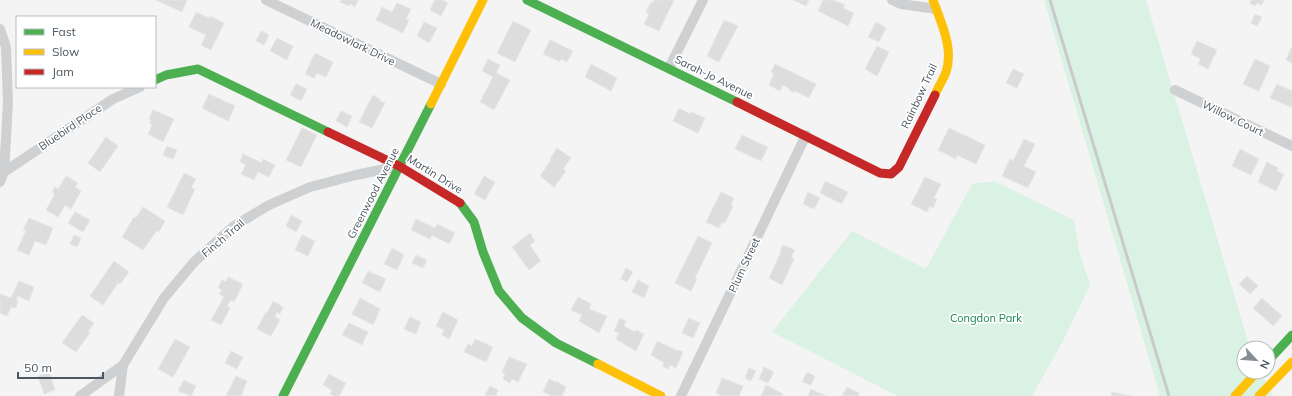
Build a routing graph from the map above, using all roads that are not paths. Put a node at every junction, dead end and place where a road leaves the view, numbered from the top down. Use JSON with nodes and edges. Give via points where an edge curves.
{"nodes":[{"id":1,"x":266,"y":0,"type":"edge"},
{"id":2,"x":483,"y":0,"type":"edge"},
{"id":3,"x":528,"y":0,"type":"edge"},
{"id":4,"x":703,"y":0,"type":"edge"},
{"id":5,"x":892,"y":0,"type":"edge"},
{"id":6,"x":935,"y":5,"type":"edge"},
{"id":7,"x":0,"y":29,"type":"edge"},
{"id":8,"x":669,"y":68,"type":"junction"},
{"id":9,"x":156,"y":80,"type":"edge"},
{"id":10,"x":441,"y":84,"type":"junction"},
{"id":11,"x":138,"y":88,"type":"edge"},
{"id":12,"x":1175,"y":90,"type":"dead end"},
{"id":13,"x":806,"y":135,"type":"junction"},
{"id":14,"x":1292,"y":146,"type":"edge"},
{"id":15,"x":400,"y":166,"type":"junction"},
{"id":16,"x":4,"y":172,"type":"junction"},
{"id":17,"x":891,"y":174,"type":"joint"},
{"id":18,"x":0,"y":182,"type":"edge"},
{"id":19,"x":1292,"y":335,"type":"edge"},
{"id":20,"x":1276,"y":352,"type":"edge"},
{"id":21,"x":1292,"y":362,"type":"edge"},
{"id":22,"x":123,"y":365,"type":"junction"},
{"id":23,"x":1250,"y":380,"type":"edge"},
{"id":24,"x":80,"y":396,"type":"edge"},
{"id":25,"x":119,"y":396,"type":"edge"},
{"id":26,"x":284,"y":396,"type":"edge"},
{"id":27,"x":662,"y":396,"type":"edge"},
{"id":28,"x":681,"y":396,"type":"edge"},
{"id":29,"x":1235,"y":396,"type":"edge"},
{"id":30,"x":1259,"y":396,"type":"edge"}],
"edges":[{"from":1,"to":10,"type":"street","name":"Meadowlark Drive"},
{"from":2,"to":10,"type":"street","name":"Greenwood Avenue"},
{"from":3,"to":8,"type":"street","name":"Sarah-Jo Avenue"},
{"from":4,"to":8,"type":"street"},
{"from":5,"to":6,"type":"street","via":[[900,4]]},
{"from":6,"to":17,"type":"street","name":"Rainbow Trail","via":[[948,44],[946,72],[899,167]]},
{"from":7,"to":16,"type":"street","via":[[6,47],[8,103]]},
{"from":8,"to":13,"type":"street","name":"Sarah-Jo Avenue"},
{"from":9,"to":15,"type":"street","name":"Martin Drive","via":[[198,69]]},
{"from":10,"to":15,"type":"street","name":"Greenwood Avenue"},
{"from":11,"to":16,"type":"street","name":"Bluebird Place","via":[[112,99]]},
{"from":12,"to":14,"type":"street","name":"Willow Court"},
{"from":13,"to":17,"type":"street","name":"Sarah-Jo Avenue","via":[[880,173]]},
{"from":13,"to":28,"type":"street","name":"Plum Street"},
{"from":15,"to":22,"type":"street","name":"Finch Trail","via":[[310,187],[269,205],[234,226],[194,262],[164,298]]},
{"from":15,"to":26,"type":"street","name":"Greenwood Avenue"},
{"from":15,"to":27,"type":"street","name":"Martin Drive","via":[[459,202],[474,222],[498,290],[522,318],[556,343]]},
{"from":16,"to":18,"type":"street"},
{"from":19,"to":20,"type":"street"},
{"from":21,"to":30,"type":"street"},
{"from":22,"to":24,"type":"street"},
{"from":22,"to":25,"type":"street","name":"Finch Trail"},
{"from":23,"to":29,"type":"street"}]}
